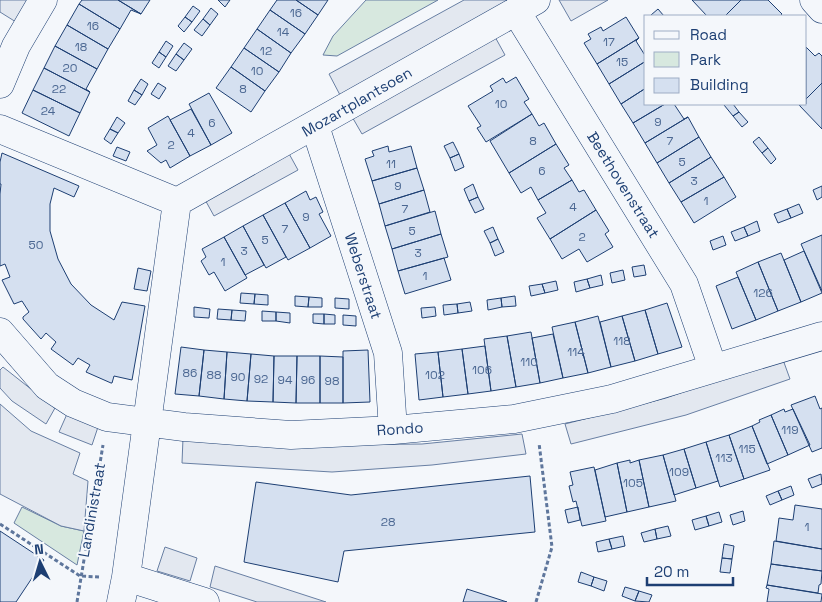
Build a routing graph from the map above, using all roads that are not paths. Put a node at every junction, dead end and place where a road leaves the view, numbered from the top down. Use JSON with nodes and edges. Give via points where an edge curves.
{"nodes":[{"id":1,"x":43,"y":0,"type":"edge"},
{"id":2,"x":814,"y":0,"type":"edge"},
{"id":3,"x":526,"y":6,"type":"edge"},
{"id":4,"x":822,"y":9,"type":"edge"},
{"id":5,"x":0,"y":84,"type":"edge"},
{"id":6,"x":315,"y":126,"type":"junction"},
{"id":7,"x":0,"y":129,"type":"edge"},
{"id":8,"x":177,"y":202,"type":"junction"},
{"id":9,"x":0,"y":332,"type":"edge"},
{"id":10,"x":822,"y":336,"type":"edge"},
{"id":11,"x":713,"y":368,"type":"junction"},
{"id":12,"x":146,"y":422,"type":"junction"},
{"id":13,"x":393,"y":430,"type":"junction"},
{"id":14,"x":123,"y":590,"type":"edge"},
{"id":15,"x":205,"y":602,"type":"edge"}],
"edges":[{"from":1,"to":5,"type":"street","via":[[16,46]]},
{"from":2,"to":4,"type":"street"},
{"from":3,"to":6,"type":"street","name":"Mozartplantsoen"},
{"from":3,"to":11,"type":"street","name":"Beethovenstraat","via":[[684,284]]},
{"from":6,"to":8,"type":"street","name":"Mozartplantsoen"},
{"from":6,"to":13,"type":"street","name":"Weberstraat","via":[[388,353]]},
{"from":7,"to":8,"type":"street"},
{"from":8,"to":12,"type":"street"},
{"from":9,"to":12,"type":"street","name":"Rondo","via":[[47,386],[73,403],[107,417]]},
{"from":10,"to":11,"type":"street","name":"Rondo"},
{"from":11,"to":13,"type":"street","name":"Rondo","via":[[612,399],[536,415]]},
{"from":12,"to":13,"type":"street","name":"Rondo","via":[[291,435]]},
{"from":12,"to":14,"type":"street"},
{"from":14,"to":15,"type":"street"}]}
